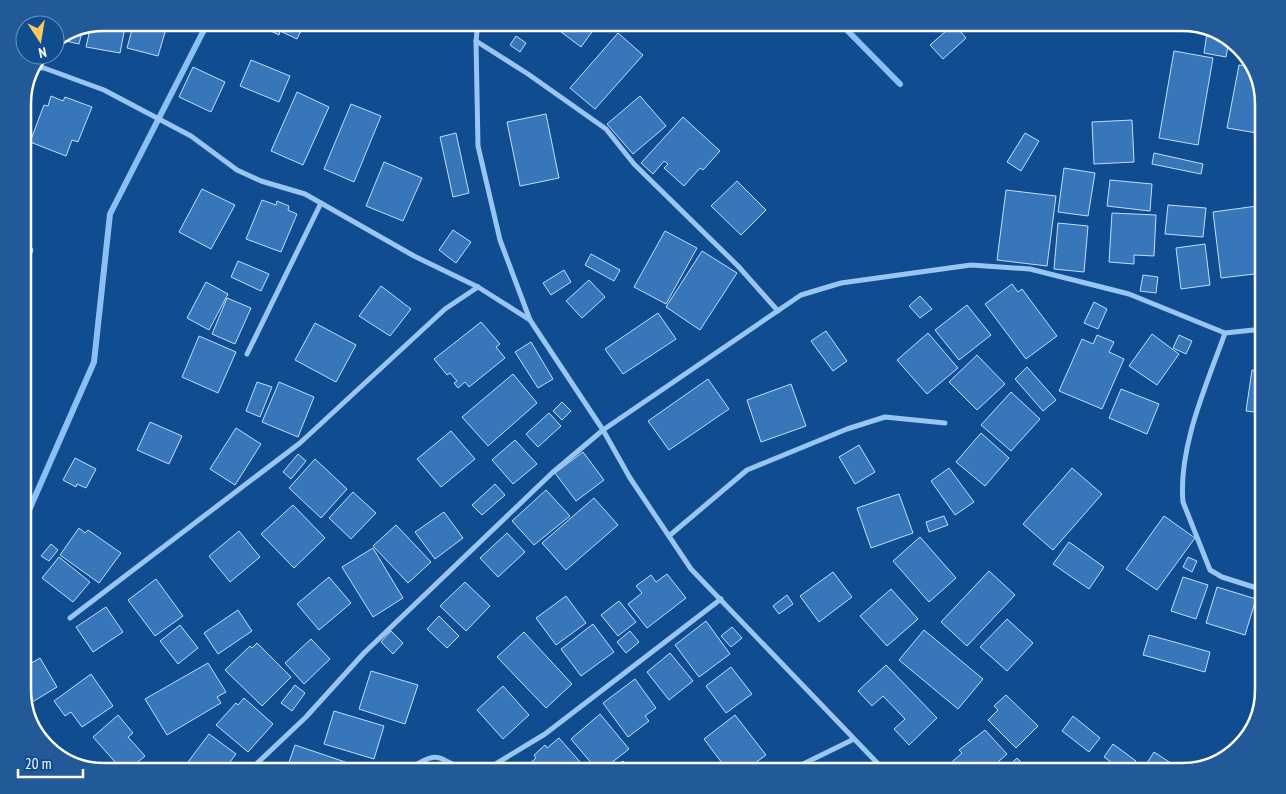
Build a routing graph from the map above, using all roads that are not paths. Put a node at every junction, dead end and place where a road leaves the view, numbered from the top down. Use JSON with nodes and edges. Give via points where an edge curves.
{"nodes":[{"id":1,"x":477,"y":31,"type":"edge"},
{"id":2,"x":476,"y":41,"type":"junction"},
{"id":3,"x":42,"y":68,"type":"edge"},
{"id":4,"x":321,"y":203,"type":"junction"},
{"id":5,"x":478,"y":287,"type":"junction"},
{"id":6,"x":778,"y":311,"type":"junction"},
{"id":7,"x":530,"y":320,"type":"junction"},
{"id":8,"x":1255,"y":330,"type":"edge"},
{"id":9,"x":1226,"y":333,"type":"junction"},
{"id":10,"x":247,"y":354,"type":"dead end"},
{"id":11,"x":945,"y":423,"type":"dead end"},
{"id":12,"x":603,"y":430,"type":"junction"},
{"id":13,"x":669,"y":536,"type":"junction"},
{"id":14,"x":1255,"y":587,"type":"edge"},
{"id":15,"x":721,"y":600,"type":"junction"},
{"id":16,"x":70,"y":618,"type":"dead end"},
{"id":17,"x":854,"y":739,"type":"junction"},
{"id":18,"x":258,"y":763,"type":"edge"},
{"id":19,"x":420,"y":763,"type":"edge"},
{"id":20,"x":453,"y":763,"type":"edge"},
{"id":21,"x":498,"y":763,"type":"edge"},
{"id":22,"x":807,"y":763,"type":"edge"},
{"id":23,"x":877,"y":763,"type":"edge"}],
"edges":[{"from":1,"to":2,"type":"street"},
{"from":2,"to":6,"type":"street","via":[[606,129],[634,164],[738,266]]},
{"from":2,"to":7,"type":"street","via":[[478,146],[500,240]]},
{"from":3,"to":4,"type":"street","via":[[104,90],[191,136],[237,170],[305,194]]},
{"from":4,"to":5,"type":"street","via":[[414,256]]},
{"from":4,"to":10,"type":"street"},
{"from":5,"to":7,"type":"street"},
{"from":5,"to":16,"type":"street","via":[[445,309],[300,443]]},
{"from":6,"to":9,"type":"street","via":[[801,295],[841,284],[971,265],[1030,269],[1130,294]]},
{"from":6,"to":12,"type":"street"},
{"from":7,"to":12,"type":"street"},
{"from":8,"to":9,"type":"street"},
{"from":9,"to":14,"type":"street","via":[[1187,452],[1183,502],[1210,570]]},
{"from":11,"to":13,"type":"street","via":[[885,418],[846,429],[747,470]]},
{"from":12,"to":13,"type":"street"},
{"from":12,"to":18,"type":"street","via":[[552,473],[371,646]]},
{"from":13,"to":15,"type":"street","via":[[691,569]]},
{"from":15,"to":17,"type":"street"},
{"from":15,"to":21,"type":"street","via":[[545,734]]},
{"from":17,"to":22,"type":"street"},
{"from":17,"to":23,"type":"street"},
{"from":19,"to":20,"type":"street","via":[[440,756]]}]}
